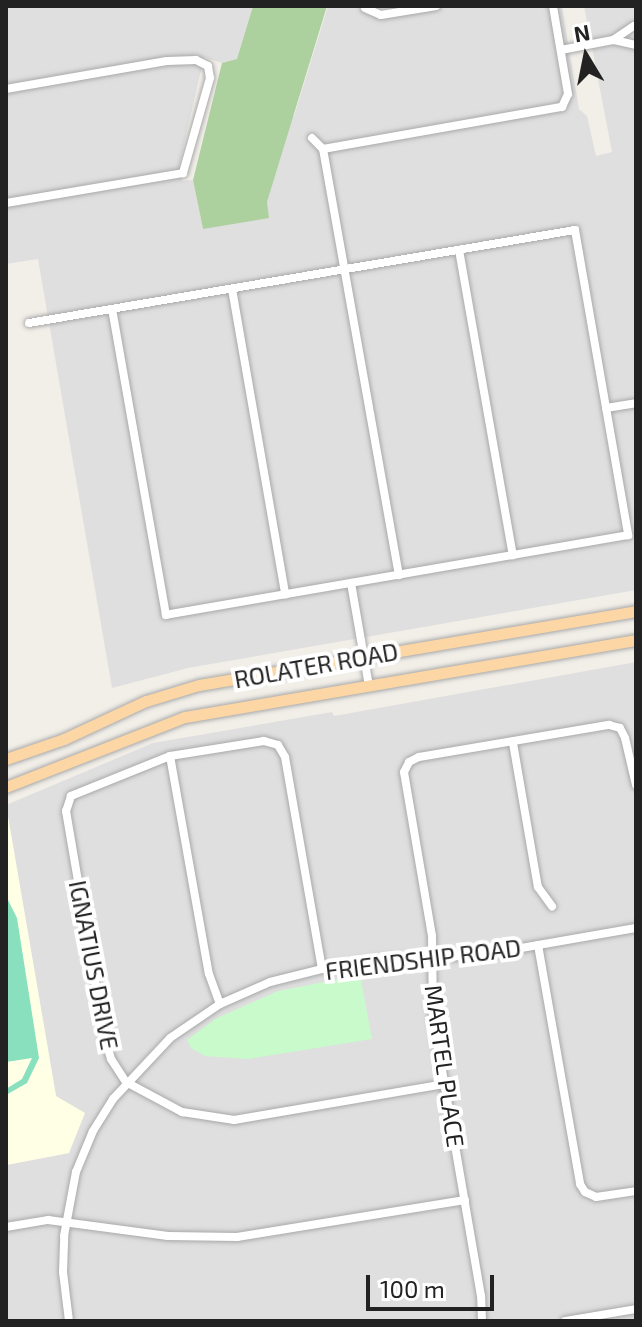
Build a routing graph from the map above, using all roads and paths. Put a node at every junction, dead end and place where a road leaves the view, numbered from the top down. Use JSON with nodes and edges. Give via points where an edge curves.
{"nodes":[{"id":1,"x":436,"y":6,"type":"edge"},
{"id":2,"x":553,"y":6,"type":"edge"},
{"id":3,"x":365,"y":8,"type":"dead end"},
{"id":4,"x":635,"y":25,"type":"edge"},
{"id":5,"x":613,"y":40,"type":"junction"},
{"id":6,"x":636,"y":45,"type":"edge"},
{"id":7,"x":561,"y":50,"type":"junction"},
{"id":8,"x":6,"y":89,"type":"edge"},
{"id":9,"x":312,"y":138,"type":"dead end"},
{"id":10,"x":323,"y":149,"type":"junction"},
{"id":11,"x":6,"y":203,"type":"edge"},
{"id":12,"x":459,"y":250,"type":"junction"},
{"id":13,"x":346,"y":270,"type":"junction"},
{"id":14,"x":232,"y":289,"type":"junction"},
{"id":15,"x":112,"y":310,"type":"junction"},
{"id":16,"x":29,"y":323,"type":"dead end"},
{"id":17,"x":636,"y":403,"type":"edge"},
{"id":18,"x":606,"y":408,"type":"junction"},
{"id":19,"x":513,"y":555,"type":"junction"},
{"id":20,"x":399,"y":575,"type":"junction"},
{"id":21,"x":351,"y":583,"type":"junction"},
{"id":22,"x":285,"y":594,"type":"junction"},
{"id":23,"x":636,"y":611,"type":"edge"},
{"id":24,"x":636,"y":640,"type":"edge"},
{"id":25,"x":363,"y":657,"type":"junction"},
{"id":26,"x":369,"y":686,"type":"junction"},
{"id":27,"x":513,"y":743,"type":"junction"},
{"id":28,"x":170,"y":756,"type":"junction"},
{"id":29,"x":6,"y":759,"type":"edge"},
{"id":30,"x":636,"y":785,"type":"edge"},
{"id":31,"x":6,"y":787,"type":"edge"},
{"id":32,"x":552,"y":906,"type":"dead end"},
{"id":33,"x":636,"y":928,"type":"edge"},
{"id":34,"x":538,"y":945,"type":"junction"},
{"id":35,"x":434,"y":959,"type":"junction"},
{"id":36,"x":322,"y":969,"type":"junction"},
{"id":37,"x":220,"y":1004,"type":"junction"},
{"id":38,"x":126,"y":1082,"type":"junction"},
{"id":39,"x":444,"y":1084,"type":"junction"},
{"id":40,"x":636,"y":1191,"type":"edge"},
{"id":41,"x":465,"y":1200,"type":"junction"},
{"id":42,"x":66,"y":1222,"type":"junction"},
{"id":43,"x":6,"y":1227,"type":"edge"},
{"id":44,"x":636,"y":1309,"type":"edge"},
{"id":45,"x":69,"y":1321,"type":"edge"},
{"id":46,"x":482,"y":1321,"type":"edge"},
{"id":47,"x":565,"y":1321,"type":"edge"}],
"edges":[{"from":1,"to":3,"type":"street","via":[[381,15]]},
{"from":2,"to":7,"type":"street"},
{"from":4,"to":5,"type":"street"},
{"from":4,"to":6,"type":"street"},
{"from":5,"to":6,"type":"street"},
{"from":5,"to":7,"type":"street"},
{"from":7,"to":10,"type":"street","via":[[566,102],[557,109]]},
{"from":8,"to":11,"type":"street","via":[[167,61],[196,60],[208,66],[210,78],[183,173]]},
{"from":9,"to":10,"type":"street"},
{"from":10,"to":13,"type":"street"},
{"from":12,"to":13,"type":"street"},
{"from":12,"to":18,"type":"street","via":[[575,230]]},
{"from":12,"to":19,"type":"street"},
{"from":13,"to":14,"type":"street"},
{"from":13,"to":20,"type":"street"},
{"from":14,"to":15,"type":"street"},
{"from":14,"to":22,"type":"street"},
{"from":15,"to":16,"type":"street"},
{"from":15,"to":22,"type":"street","via":[[166,615]]},
{"from":17,"to":18,"type":"street"},
{"from":18,"to":19,"type":"street","via":[[628,535]]},
{"from":19,"to":20,"type":"street"},
{"from":20,"to":21,"type":"street"},
{"from":21,"to":22,"type":"street"},
{"from":21,"to":25,"type":"street"},
{"from":23,"to":25,"type":"main road","name":"ROLATER ROAD"},
{"from":24,"to":26,"type":"main road","name":"ROLATER ROAD"},
{"from":25,"to":26,"type":"street"},
{"from":25,"to":29,"type":"main road","name":"ROLATER ROAD","via":[[199,685],[146,701]]},
{"from":26,"to":31,"type":"main road","name":"ROLATER ROAD","via":[[185,717]]},
{"from":27,"to":30,"type":"street","via":[[606,725],[620,728]]},
{"from":27,"to":32,"type":"street","via":[[538,887]]},
{"from":27,"to":35,"type":"street","name":"MARTEL PLACE","via":[[415,758],[407,765],[403,780]]},
{"from":28,"to":36,"type":"street","via":[[264,741],[278,745],[285,757]]},
{"from":28,"to":37,"type":"street","via":[[209,974]]},
{"from":28,"to":38,"type":"street","name":"IGNATIUS DRIVE","via":[[125,771],[67,802],[105,1039]]},
{"from":33,"to":34,"type":"street","name":"FRIENDSHIP ROAD"},
{"from":34,"to":35,"type":"street","name":"FRIENDSHIP ROAD"},
{"from":34,"to":40,"type":"street","via":[[579,1181],[587,1193],[599,1197]]},
{"from":35,"to":36,"type":"street","name":"FRIENDSHIP ROAD"},
{"from":35,"to":39,"type":"street","name":"MARTEL PLACE","via":[[431,991]]},
{"from":36,"to":37,"type":"street","name":"FRIENDSHIP ROAD","via":[[270,982]]},
{"from":37,"to":38,"type":"street","name":"FRIENDSHIP ROAD","via":[[170,1038]]},
{"from":38,"to":39,"type":"street","name":"IGNATIUS DRIVE","via":[[182,1112],[234,1120]]},
{"from":38,"to":42,"type":"street","name":"FRIENDSHIP ROAD","via":[[87,1144]]},
{"from":39,"to":41,"type":"street","name":"MARTEL PLACE"},
{"from":41,"to":42,"type":"street","via":[[237,1237],[168,1236]]},
{"from":41,"to":46,"type":"street","name":"MARTEL PLACE"},
{"from":42,"to":43,"type":"street"},
{"from":42,"to":45,"type":"street","name":"FRIENDSHIP ROAD","via":[[63,1272]]},
{"from":44,"to":47,"type":"street"}]}
